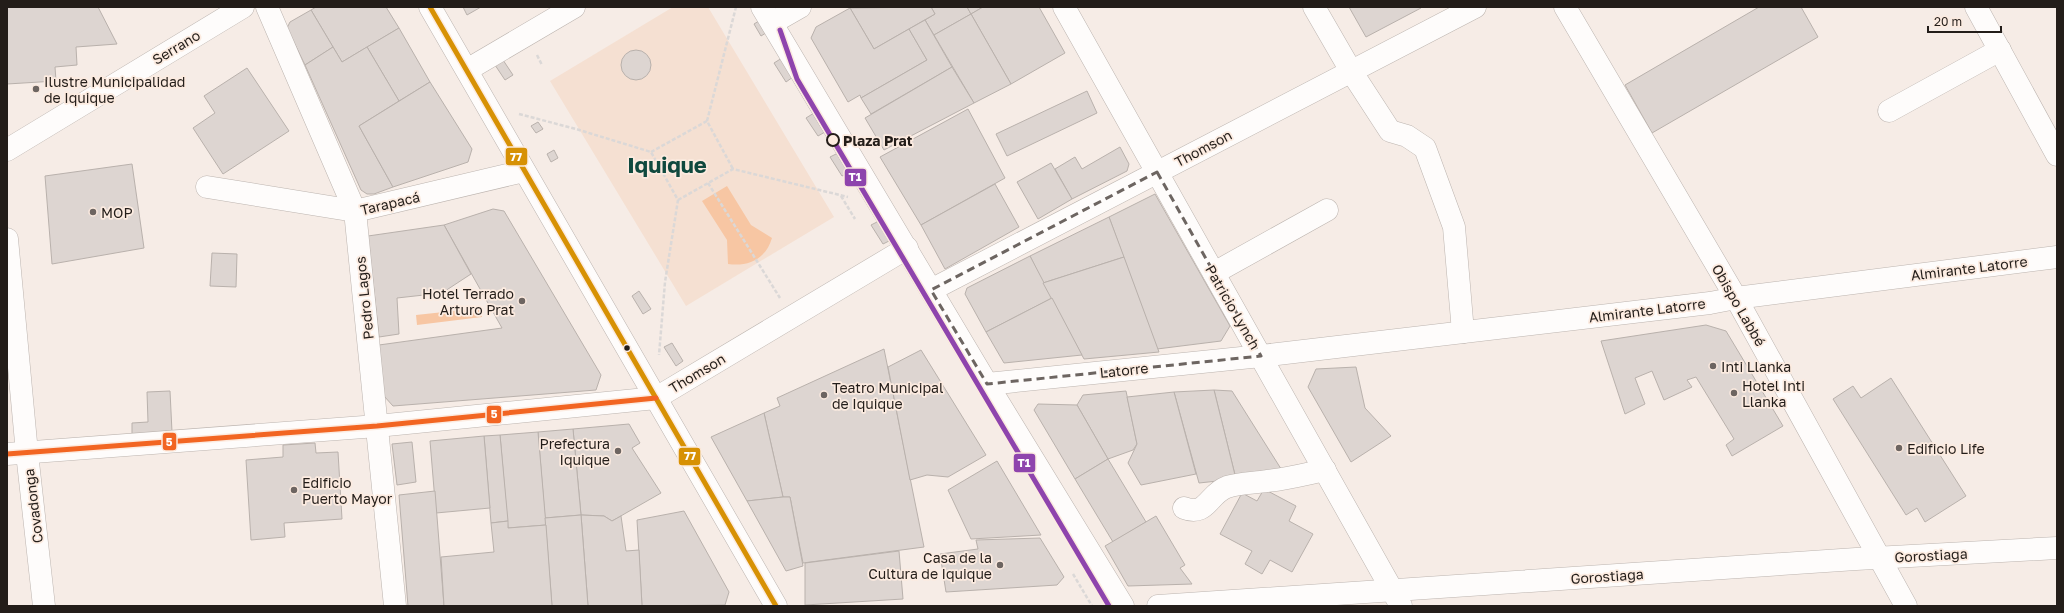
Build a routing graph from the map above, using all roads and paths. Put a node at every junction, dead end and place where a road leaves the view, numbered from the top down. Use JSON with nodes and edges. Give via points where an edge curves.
{"nodes":[{"id":1,"x":243,"y":7,"type":"edge"},
{"id":2,"x":267,"y":7,"type":"edge"},
{"id":3,"x":430,"y":7,"type":"edge"},
{"id":4,"x":574,"y":7,"type":"edge"},
{"id":5,"x":736,"y":7,"type":"edge"},
{"id":6,"x":800,"y":7,"type":"edge"},
{"id":7,"x":1064,"y":7,"type":"edge"},
{"id":8,"x":1314,"y":7,"type":"edge"},
{"id":9,"x":1475,"y":7,"type":"edge"},
{"id":10,"x":1564,"y":7,"type":"edge"},
{"id":11,"x":1976,"y":7,"type":"edge"},
{"id":12,"x":767,"y":15,"type":"edge"},
{"id":13,"x":2000,"y":50,"type":"junction"},
{"id":14,"x":536,"y":54,"type":"dead end"},
{"id":15,"x":542,"y":65,"type":"dead end"},
{"id":16,"x":467,"y":70,"type":"junction"},
{"id":17,"x":1351,"y":71,"type":"junction"},
{"id":18,"x":487,"y":106,"type":"junction"},
{"id":19,"x":1889,"y":111,"type":"dead end"},
{"id":20,"x":706,"y":121,"type":"junction"},
{"id":21,"x":7,"y":150,"type":"edge"},
{"id":22,"x":651,"y":152,"type":"junction"},
{"id":23,"x":2057,"y":156,"type":"edge"},
{"id":24,"x":733,"y":169,"type":"junction"},
{"id":25,"x":524,"y":171,"type":"junction"},
{"id":26,"x":1157,"y":172,"type":"junction"},
{"id":27,"x":708,"y":183,"type":"junction"},
{"id":28,"x":208,"y":187,"type":"dead end"},
{"id":29,"x":842,"y":196,"type":"junction"},
{"id":30,"x":678,"y":200,"type":"junction"},
{"id":31,"x":881,"y":205,"type":"junction"},
{"id":32,"x":1327,"y":210,"type":"dead end"},
{"id":33,"x":355,"y":211,"type":"junction"},
{"id":34,"x":855,"y":219,"type":"dead end"},
{"id":35,"x":7,"y":239,"type":"edge"},
{"id":36,"x":907,"y":248,"type":"junction"},
{"id":37,"x":2057,"y":257,"type":"edge"},
{"id":38,"x":1214,"y":273,"type":"junction"},
{"id":39,"x":931,"y":290,"type":"junction"},
{"id":40,"x":1736,"y":298,"type":"junction"},
{"id":41,"x":791,"y":317,"type":"junction"},
{"id":42,"x":1463,"y":332,"type":"junction"},
{"id":43,"x":1261,"y":356,"type":"junction"},
{"id":44,"x":659,"y":360,"type":"dead end"},
{"id":45,"x":987,"y":384,"type":"junction"},
{"id":46,"x":656,"y":398,"type":"junction"},
{"id":47,"x":377,"y":426,"type":"junction"},
{"id":48,"x":17,"y":454,"type":"edge"},
{"id":49,"x":1325,"y":470,"type":"junction"},
{"id":50,"x":1184,"y":508,"type":"dead end"},
{"id":51,"x":2057,"y":548,"type":"edge"},
{"id":52,"x":1880,"y":558,"type":"junction"},
{"id":53,"x":1397,"y":598,"type":"edge"},
{"id":54,"x":44,"y":606,"type":"edge"},
{"id":55,"x":395,"y":606,"type":"edge"},
{"id":56,"x":776,"y":606,"type":"edge"},
{"id":57,"x":1123,"y":606,"type":"edge"},
{"id":58,"x":1158,"y":606,"type":"edge"},
{"id":59,"x":1906,"y":606,"type":"edge"}],
"edges":[{"from":1,"to":21,"type":"street","name":"Serrano"},
{"from":2,"to":33,"type":"street","name":"Pedro Lagos"},
{"from":3,"to":16,"type":"street"},
{"from":4,"to":16,"type":"street"},
{"from":5,"to":20,"type":"path"},
{"from":6,"to":12,"type":"street"},
{"from":7,"to":26,"type":"street","name":"Patricio Lynch"},
{"from":8,"to":17,"type":"street"},
{"from":9,"to":17,"type":"street","name":"Thomson"},
{"from":10,"to":40,"type":"street","name":"Obispo Labbé"},
{"from":11,"to":13,"type":"street"},
{"from":12,"to":31,"type":"street"},
{"from":13,"to":19,"type":"street"},
{"from":13,"to":23,"type":"street"},
{"from":14,"to":15,"type":"path"},
{"from":16,"to":18,"type":"street"},
{"from":17,"to":26,"type":"street","name":"Thomson"},
{"from":17,"to":42,"type":"street","via":[[1390,131],[1407,136],[1425,148],[1454,228]]},
{"from":18,"to":22,"type":"path"},
{"from":18,"to":25,"type":"street"},
{"from":20,"to":22,"type":"path"},
{"from":20,"to":24,"type":"path"},
{"from":22,"to":30,"type":"path"},
{"from":24,"to":27,"type":"path"},
{"from":24,"to":29,"type":"path"},
{"from":25,"to":33,"type":"street","name":"Tarapacá"},
{"from":25,"to":46,"type":"street"},
{"from":26,"to":38,"type":"street","name":"Patricio Lynch"},
{"from":26,"to":39,"type":"street","name":"Thomson"},
{"from":27,"to":30,"type":"path"},
{"from":27,"to":41,"type":"path"},
{"from":28,"to":33,"type":"street","name":"Tarapacá"},
{"from":29,"to":31,"type":"path"},
{"from":29,"to":34,"type":"path"},
{"from":30,"to":44,"type":"path","via":[[665,282]]},
{"from":31,"to":36,"type":"street"},
{"from":32,"to":38,"type":"street"},
{"from":33,"to":47,"type":"street","name":"Pedro Lagos"},
{"from":35,"to":48,"type":"street","name":"Covadonga"},
{"from":36,"to":39,"type":"street"},
{"from":36,"to":41,"type":"street","name":"Thomson"},
{"from":37,"to":40,"type":"street","name":"Almirante Latorre"},
{"from":38,"to":43,"type":"street","name":"Patricio Lynch"},
{"from":39,"to":45,"type":"street"},
{"from":40,"to":42,"type":"street","name":"Almirante Latorre"},
{"from":40,"to":52,"type":"street","name":"Obispo Labbé"},
{"from":41,"to":46,"type":"street","name":"Thomson"},
{"from":42,"to":43,"type":"street","name":"Almirante Latorre"},
{"from":43,"to":45,"type":"street","name":"Latorre"},
{"from":43,"to":49,"type":"street","name":"Patricio Lynch"},
{"from":45,"to":57,"type":"street"},
{"from":46,"to":47,"type":"street","name":"Thomson"},
{"from":46,"to":56,"type":"street"},
{"from":47,"to":48,"type":"street","name":"Thomson"},
{"from":47,"to":55,"type":"street","name":"Pedro Lagos"},
{"from":48,"to":54,"type":"street","name":"Covadonga"},
{"from":49,"to":50,"type":"street","via":[[1287,479],[1227,487],[1217,492],[1201,509],[1193,512]]},
{"from":49,"to":53,"type":"street","name":"Patricio Lynch"},
{"from":51,"to":52,"type":"street","name":"Gorostiaga"},
{"from":52,"to":53,"type":"street","name":"Gorostiaga"},
{"from":52,"to":59,"type":"street","name":"Obispo Labbé"},
{"from":53,"to":58,"type":"street","name":"Gorostiaga"}]}
